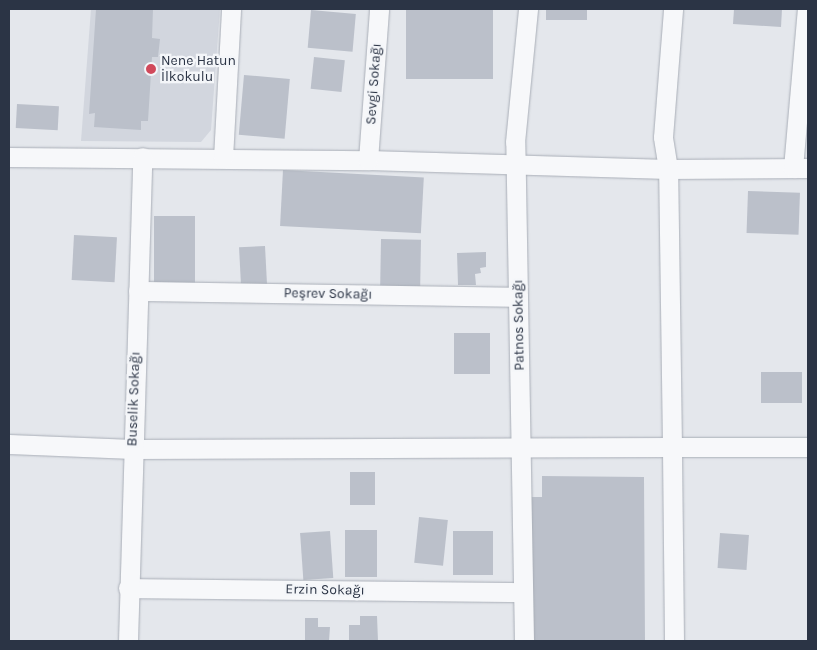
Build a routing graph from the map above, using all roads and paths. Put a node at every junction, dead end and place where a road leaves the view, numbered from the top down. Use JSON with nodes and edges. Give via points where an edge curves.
{"nodes":[{"id":1,"x":230,"y":9,"type":"edge"},
{"id":2,"x":379,"y":9,"type":"edge"},
{"id":3,"x":528,"y":9,"type":"edge"},
{"id":4,"x":673,"y":9,"type":"edge"},
{"id":5,"x":807,"y":9,"type":"edge"},
{"id":6,"x":9,"y":156,"type":"edge"},
{"id":7,"x":142,"y":157,"type":"junction"},
{"id":8,"x":224,"y":158,"type":"junction"},
{"id":9,"x":368,"y":160,"type":"junction"},
{"id":10,"x":515,"y":163,"type":"junction"},
{"id":11,"x":800,"y":168,"type":"edge"},
{"id":12,"x":668,"y":169,"type":"junction"},
{"id":13,"x":138,"y":291,"type":"junction"},
{"id":14,"x":518,"y":296,"type":"junction"},
{"id":15,"x":9,"y":444,"type":"edge"},
{"id":16,"x":521,"y":447,"type":"junction"},
{"id":17,"x":672,"y":447,"type":"junction"},
{"id":18,"x":808,"y":447,"type":"edge"},
{"id":19,"x":132,"y":449,"type":"junction"},
{"id":20,"x":128,"y":588,"type":"junction"},
{"id":21,"x":523,"y":592,"type":"junction"},
{"id":22,"x":128,"y":641,"type":"edge"},
{"id":23,"x":524,"y":641,"type":"edge"},
{"id":24,"x":674,"y":641,"type":"edge"}],
"edges":[{"from":1,"to":8,"type":"street"},
{"from":2,"to":9,"type":"street","name":"Sevgi Sokağı"},
{"from":3,"to":10,"type":"street","name":"Patnos Sokağı"},
{"from":4,"to":12,"type":"street","via":[[663,136]]},
{"from":5,"to":11,"type":"street"},
{"from":6,"to":7,"type":"street"},
{"from":7,"to":8,"type":"street"},
{"from":7,"to":13,"type":"street","name":"Buselik Sokağı"},
{"from":8,"to":9,"type":"street"},
{"from":9,"to":10,"type":"street"},
{"from":10,"to":12,"type":"street"},
{"from":10,"to":14,"type":"street","name":"Patnos Sokağı"},
{"from":11,"to":12,"type":"street"},
{"from":12,"to":17,"type":"street"},
{"from":13,"to":14,"type":"street","name":"Peşrev Sokağı"},
{"from":13,"to":19,"type":"street","name":"Buselik Sokağı"},
{"from":14,"to":16,"type":"street","name":"Patnos Sokağı"},
{"from":15,"to":19,"type":"street"},
{"from":16,"to":17,"type":"street"},
{"from":16,"to":19,"type":"street"},
{"from":16,"to":21,"type":"street","name":"Patnos Sokağı"},
{"from":17,"to":18,"type":"street"},
{"from":17,"to":24,"type":"street"},
{"from":19,"to":20,"type":"street","name":"Buselik Sokağı"},
{"from":20,"to":21,"type":"street","name":"Erzin Sokağı"},
{"from":20,"to":22,"type":"street","name":"Buselik Sokağı"},
{"from":21,"to":23,"type":"street","name":"Patnos Sokağı"}]}
